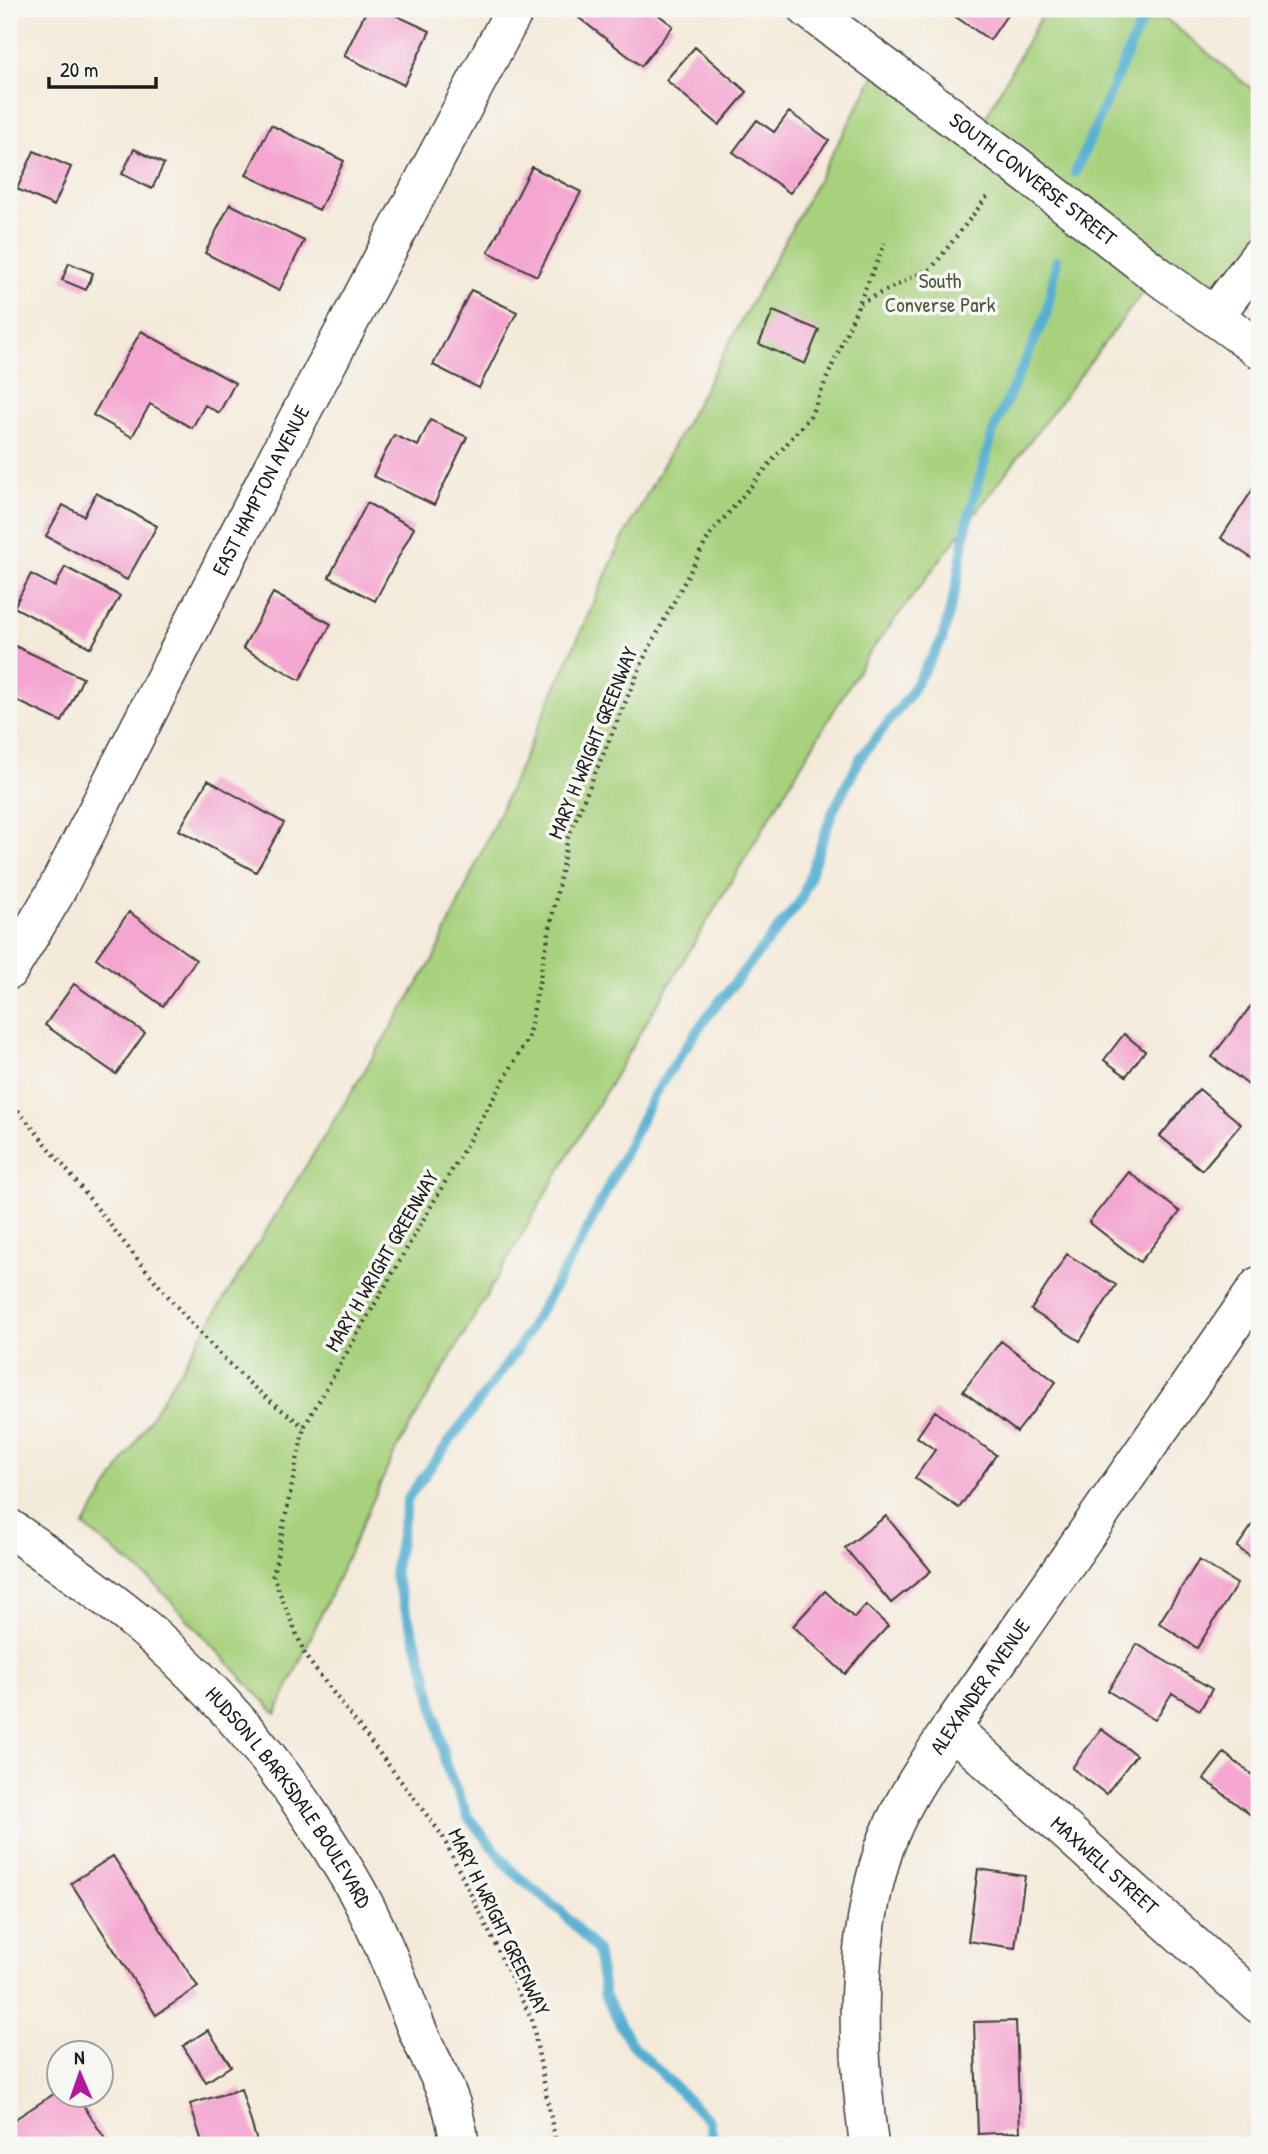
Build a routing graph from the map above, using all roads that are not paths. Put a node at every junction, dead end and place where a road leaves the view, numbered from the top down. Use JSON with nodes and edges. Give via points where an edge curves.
{"nodes":[{"id":1,"x":515,"y":9,"type":"edge"},
{"id":2,"x":808,"y":9,"type":"edge"},
{"id":3,"x":1259,"y":257,"type":"edge"},
{"id":4,"x":1215,"y":315,"type":"junction"},
{"id":5,"x":1259,"y":349,"type":"edge"},
{"id":6,"x":9,"y":970,"type":"edge"},
{"id":7,"x":1259,"y":1286,"type":"edge"},
{"id":8,"x":9,"y":1528,"type":"edge"},
{"id":9,"x":951,"y":1728,"type":"junction"},
{"id":10,"x":1259,"y":2004,"type":"edge"},
{"id":11,"x":460,"y":2145,"type":"edge"},
{"id":12,"x":869,"y":2145,"type":"edge"}],
"edges":[{"from":1,"to":6,"type":"street","name":"EAST HAMPTON AVENUE","via":[[294,426],[54,895]]},
{"from":2,"to":4,"type":"street","name":"SOUTH CONVERSE STREET"},
{"from":3,"to":4,"type":"street"},
{"from":4,"to":5,"type":"street","name":"SOUTH CONVERSE STREET"},
{"from":7,"to":9,"type":"street","name":"ALEXANDER AVENUE"},
{"from":8,"to":11,"type":"street","name":"HUDSON L BARKSDALE BOULEVARD","via":[[138,1622],[200,1681],[257,1744],[308,1813],[351,1879],[388,1955],[450,2100]]},
{"from":9,"to":10,"type":"street","name":"MAXWELL STREET"},
{"from":9,"to":12,"type":"street","name":"ALEXANDER AVENUE","via":[[904,1803],[885,1848],[869,1907],[860,2016]]}]}
